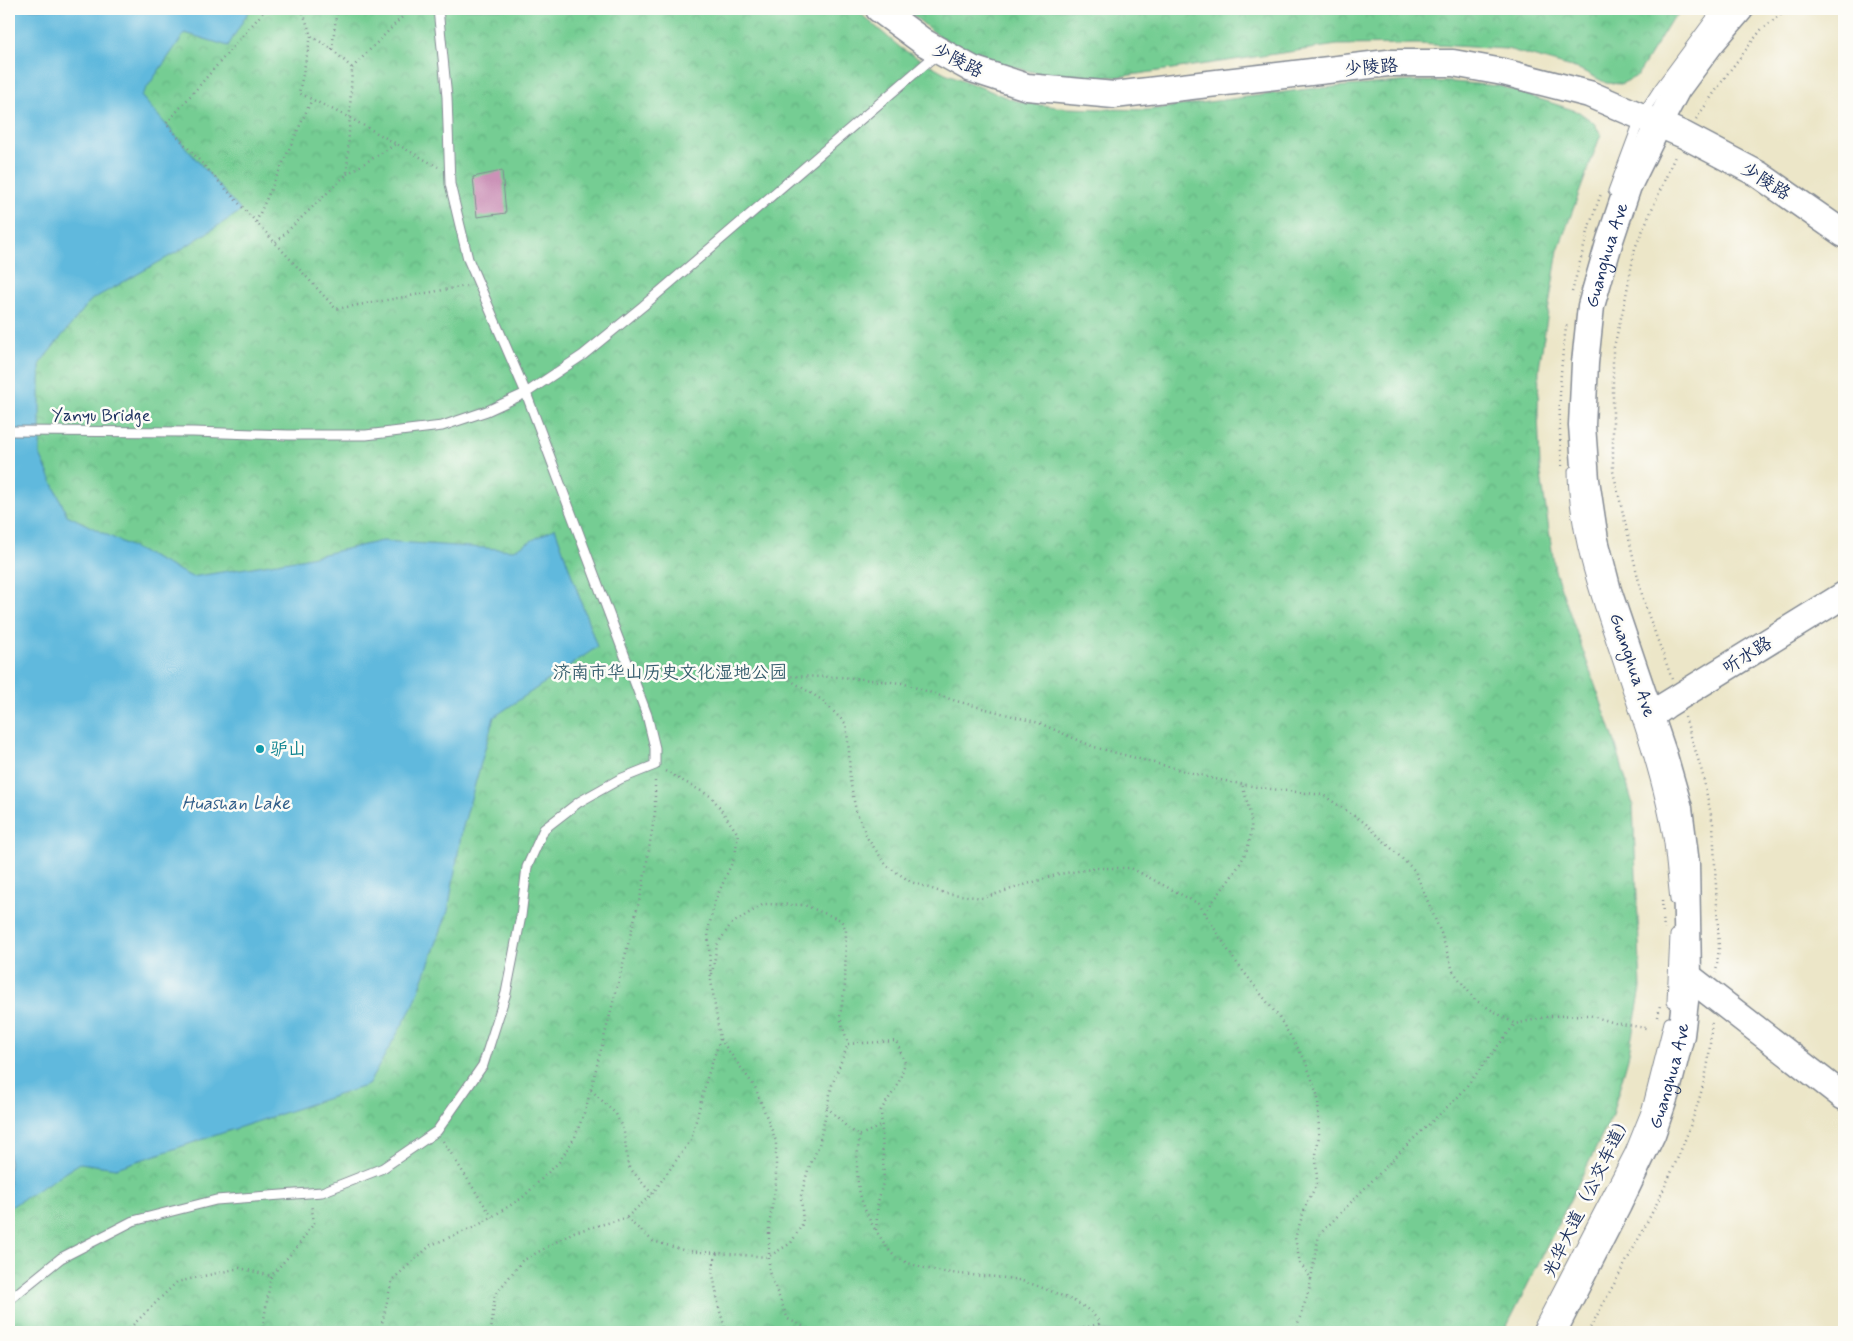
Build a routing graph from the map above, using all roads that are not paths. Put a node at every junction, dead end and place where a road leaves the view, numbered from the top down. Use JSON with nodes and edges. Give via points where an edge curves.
{"nodes":[{"id":1,"x":438,"y":9,"type":"edge"},
{"id":2,"x":879,"y":9,"type":"edge"},
{"id":3,"x":1718,"y":9,"type":"edge"},
{"id":4,"x":1740,"y":9,"type":"edge"},
{"id":5,"x":940,"y":51,"type":"junction"},
{"id":6,"x":1649,"y":120,"type":"junction"},
{"id":7,"x":1611,"y":196,"type":"dead end"},
{"id":8,"x":1844,"y":234,"type":"edge"},
{"id":9,"x":1584,"y":295,"type":"dead end"},
{"id":10,"x":1579,"y":324,"type":"dead end"},
{"id":11,"x":526,"y":393,"type":"junction"},
{"id":12,"x":9,"y":431,"type":"edge"},
{"id":13,"x":1572,"y":460,"type":"dead end"},
{"id":14,"x":1844,"y":595,"type":"edge"},
{"id":15,"x":1650,"y":717,"type":"junction"},
{"id":16,"x":1675,"y":906,"type":"dead end"},
{"id":17,"x":1675,"y":922,"type":"dead end"},
{"id":18,"x":1688,"y":976,"type":"junction"},
{"id":19,"x":1844,"y":1097,"type":"edge"},
{"id":20,"x":9,"y":1300,"type":"edge"},
{"id":21,"x":1536,"y":1332,"type":"edge"},
{"id":22,"x":1552,"y":1332,"type":"edge"}],
"edges":[{"from":1,"to":11,"type":"lane","via":[[447,97],[450,184],[468,259]]},
{"from":2,"to":5,"type":"street","name":"少陵路"},
{"from":3,"to":6,"type":"lane","via":[[1666,79]]},
{"from":4,"to":6,"type":"street","name":"Guanghua Ave"},
{"from":5,"to":6,"type":"street","name":"少陵路","via":[[972,69],[1027,87],[1114,95],[1388,64],[1453,64],[1503,72],[1590,94]]},
{"from":5,"to":11,"type":"lane","name":"Yanyu Bridge","via":[[583,355]]},
{"from":6,"to":7,"type":"lane","via":[[1620,169]]},
{"from":6,"to":8,"type":"street","name":"少陵路","via":[[1758,174]]},
{"from":6,"to":15,"type":"street","name":"Guanghua Ave","via":[[1591,306],[1582,424],[1595,540],[1608,591]]},
{"from":9,"to":10,"type":"lane"},
{"from":11,"to":12,"type":"lane","name":"Yanyu Bridge","via":[[442,426],[366,435]]},
{"from":11,"to":20,"type":"lane","via":[[647,715],[655,748],[655,765],[620,779],[579,802],[544,829],[527,868],[506,993],[483,1065],[437,1131],[382,1168],[322,1192],[216,1200],[133,1221],[61,1258]]},
{"from":13,"to":16,"type":"lane","via":[[1578,522],[1600,611],[1655,779],[1668,842]]},
{"from":14,"to":15,"type":"street","name":"听水路"},
{"from":15,"to":18,"type":"street","name":"Guanghua Ave","via":[[1679,808],[1686,864]]},
{"from":17,"to":21,"type":"lane","name":"光华大道（公交车道）","via":[[1673,995],[1668,1032],[1647,1109],[1630,1151]]},
{"from":18,"to":19,"type":"street"},
{"from":18,"to":22,"type":"street","name":"Guanghua Ave","via":[[1681,1035],[1652,1134]]}]}
